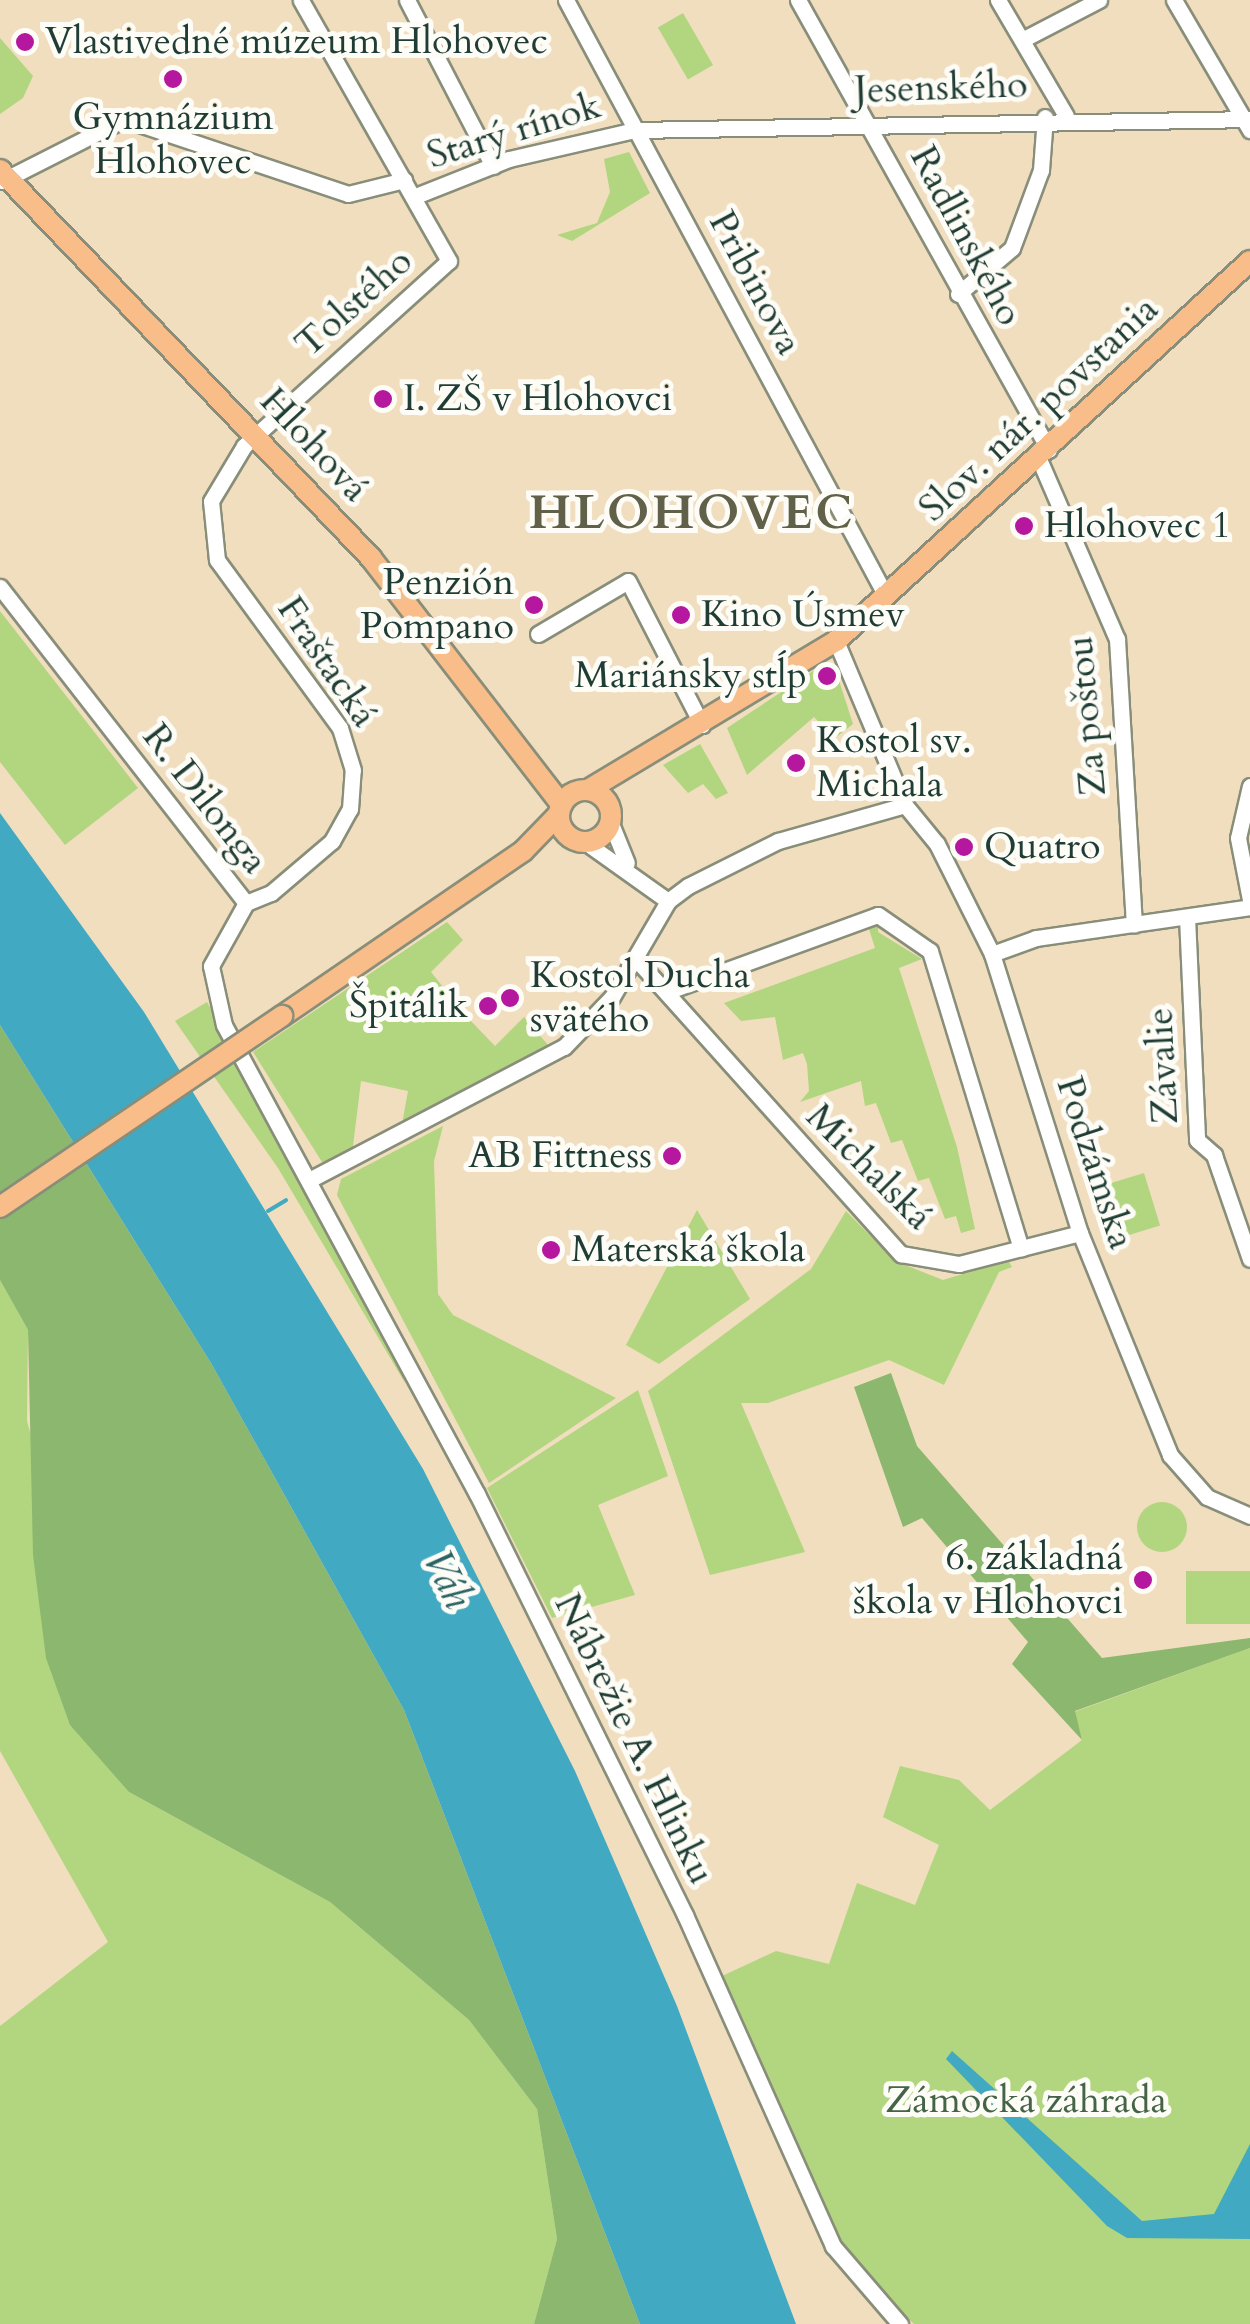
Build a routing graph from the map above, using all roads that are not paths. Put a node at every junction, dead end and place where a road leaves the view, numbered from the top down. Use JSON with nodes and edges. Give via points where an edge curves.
{"nodes":[{"id":1,"x":302,"y":0,"type":"edge"},
{"id":2,"x":408,"y":0,"type":"edge"},
{"id":3,"x":566,"y":0,"type":"edge"},
{"id":4,"x":798,"y":0,"type":"edge"},
{"id":5,"x":998,"y":0,"type":"edge"},
{"id":6,"x":1098,"y":0,"type":"edge"},
{"id":7,"x":1174,"y":0,"type":"edge"},
{"id":8,"x":1022,"y":40,"type":"junction"},
{"id":9,"x":1066,"y":116,"type":"junction"},
{"id":10,"x":1045,"y":117,"type":"junction"},
{"id":11,"x":1247,"y":122,"type":"edge"},
{"id":12,"x":869,"y":124,"type":"junction"},
{"id":13,"x":635,"y":130,"type":"junction"},
{"id":14,"x":493,"y":166,"type":"junction"},
{"id":15,"x":3,"y":177,"type":"edge"},
{"id":16,"x":404,"y":180,"type":"junction"},
{"id":17,"x":412,"y":197,"type":"junction"},
{"id":18,"x":1250,"y":261,"type":"edge"},
{"id":19,"x":958,"y":294,"type":"junction"},
{"id":20,"x":257,"y":433,"type":"junction"},
{"id":21,"x":1044,"y":455,"type":"junction"},
{"id":22,"x":0,"y":587,"type":"edge"},
{"id":23,"x":880,"y":602,"type":"junction"},
{"id":24,"x":538,"y":634,"type":"dead end"},
{"id":25,"x":836,"y":641,"type":"junction"},
{"id":26,"x":702,"y":726,"type":"junction"},
{"id":27,"x":629,"y":768,"type":"junction"},
{"id":28,"x":1250,"y":786,"type":"edge"},
{"id":29,"x":572,"y":800,"type":"junction"},
{"id":30,"x":905,"y":804,"type":"junction"},
{"id":31,"x":610,"y":814,"type":"junction"},
{"id":32,"x":580,"y":841,"type":"junction"},
{"id":33,"x":524,"y":851,"type":"junction"},
{"id":34,"x":629,"y":867,"type":"junction"},
{"id":35,"x":668,"y":901,"type":"junction"},
{"id":36,"x":246,"y":902,"type":"junction"},
{"id":37,"x":1250,"y":904,"type":"edge"},
{"id":38,"x":1187,"y":917,"type":"junction"},
{"id":39,"x":1134,"y":924,"type":"junction"},
{"id":40,"x":992,"y":954,"type":"junction"},
{"id":41,"x":636,"y":960,"type":"junction"},
{"id":42,"x":669,"y":991,"type":"junction"},
{"id":43,"x":311,"y":1178,"type":"junction"},
{"id":44,"x":0,"y":1207,"type":"edge"},
{"id":45,"x":1080,"y":1233,"type":"junction"},
{"id":46,"x":1022,"y":1248,"type":"junction"},
{"id":47,"x":1250,"y":1259,"type":"edge"},
{"id":48,"x":1250,"y":1516,"type":"edge"},
{"id":49,"x":900,"y":2324,"type":"edge"}],
"edges":[{"from":1,"to":16,"type":"street"},
{"from":2,"to":14,"type":"street"},
{"from":3,"to":13,"type":"street","name":"Pribinova"},
{"from":4,"to":12,"type":"street","name":"Radlinského"},
{"from":5,"to":8,"type":"street"},
{"from":6,"to":8,"type":"street"},
{"from":7,"to":11,"type":"street"},
{"from":8,"to":9,"type":"street"},
{"from":9,"to":10,"type":"street","name":"Jesenského"},
{"from":9,"to":11,"type":"street","name":"Jesenského"},
{"from":10,"to":12,"type":"street","name":"Jesenského"},
{"from":10,"to":19,"type":"street","via":[[1041,170],[1012,248]]},
{"from":12,"to":13,"type":"street","name":"Jesenského"},
{"from":12,"to":19,"type":"street","name":"Radlinského"},
{"from":13,"to":14,"type":"street","name":"Starý rínok"},
{"from":13,"to":23,"type":"street","name":"Pribinova"},
{"from":14,"to":17,"type":"street","name":"Starý rínok"},
{"from":15,"to":16,"type":"street","via":[[124,119],[348,194]]},
{"from":15,"to":20,"type":"main road","name":"Hlohová"},
{"from":16,"to":17,"type":"street"},
{"from":17,"to":20,"type":"street","name":"Tolstého","via":[[449,261]]},
{"from":18,"to":21,"type":"main road","name":"Slov. nár. povstania"},
{"from":19,"to":21,"type":"street","name":"Radlinského"},
{"from":20,"to":29,"type":"main road","name":"Hlohová"},
{"from":20,"to":36,"type":"street","name":"Fraštacká","via":[[220,478],[208,516],[217,560],[340,728],[353,783],[346,820],[324,850]]},
{"from":21,"to":23,"type":"main road","name":"Slov. nár. povstania"},
{"from":21,"to":39,"type":"street","name":"Za poštou","via":[[1117,639]]},
{"from":22,"to":36,"type":"street","name":"R. Dilonga"},
{"from":23,"to":25,"type":"main road","name":"Slov. nár. povstania"},
{"from":24,"to":26,"type":"street","via":[[628,581]]},
{"from":25,"to":26,"type":"main road","name":"Slov. nár. povstania"},
{"from":25,"to":30,"type":"street","name":"Podzámska"},
{"from":26,"to":27,"type":"main road","name":"Slov. nár. povstania"},
{"from":27,"to":29,"type":"main road","name":"Slov. nár. povstania"},
{"from":27,"to":31,"type":"main road"},
{"from":28,"to":37,"type":"street","via":[[1238,838]]},
{"from":29,"to":31,"type":"main road","name":"Hlohová"},
{"from":29,"to":32,"type":"main road"},
{"from":29,"to":33,"type":"main road","name":"Slov. nár. povstania"},
{"from":30,"to":35,"type":"street","via":[[778,841]]},
{"from":30,"to":40,"type":"street","name":"Podzámska","via":[[962,888]]},
{"from":31,"to":32,"type":"main road"},
{"from":31,"to":34,"type":"street"},
{"from":32,"to":33,"type":"main road"},
{"from":32,"to":34,"type":"street"},
{"from":33,"to":44,"type":"main road","bridge":true},
{"from":34,"to":35,"type":"street"},
{"from":35,"to":41,"type":"street"},
{"from":36,"to":43,"type":"street","name":"R. Dilonga","via":[[211,966],[213,999]]},
{"from":37,"to":38,"type":"street"},
{"from":38,"to":39,"type":"street"},
{"from":38,"to":47,"type":"street","name":"Závalie","via":[[1198,1140],[1214,1155]]},
{"from":39,"to":40,"type":"street"},
{"from":40,"to":45,"type":"street","name":"Podzámska"},
{"from":41,"to":42,"type":"street","name":"Michalská"},
{"from":41,"to":43,"type":"street","via":[[592,1021],[548,1058]]},
{"from":42,"to":46,"type":"street","name":"Michalská","via":[[901,1254],[959,1264]]},
{"from":42,"to":46,"type":"street","via":[[878,915],[930,951]]},
{"from":43,"to":49,"type":"street","name":"Nábrežie A. Hlinku","via":[[666,1876],[833,2246]]},
{"from":45,"to":46,"type":"street","name":"Michalská"},
{"from":45,"to":48,"type":"street","name":"Podzámska","via":[[1170,1455],[1207,1498]]}]}
